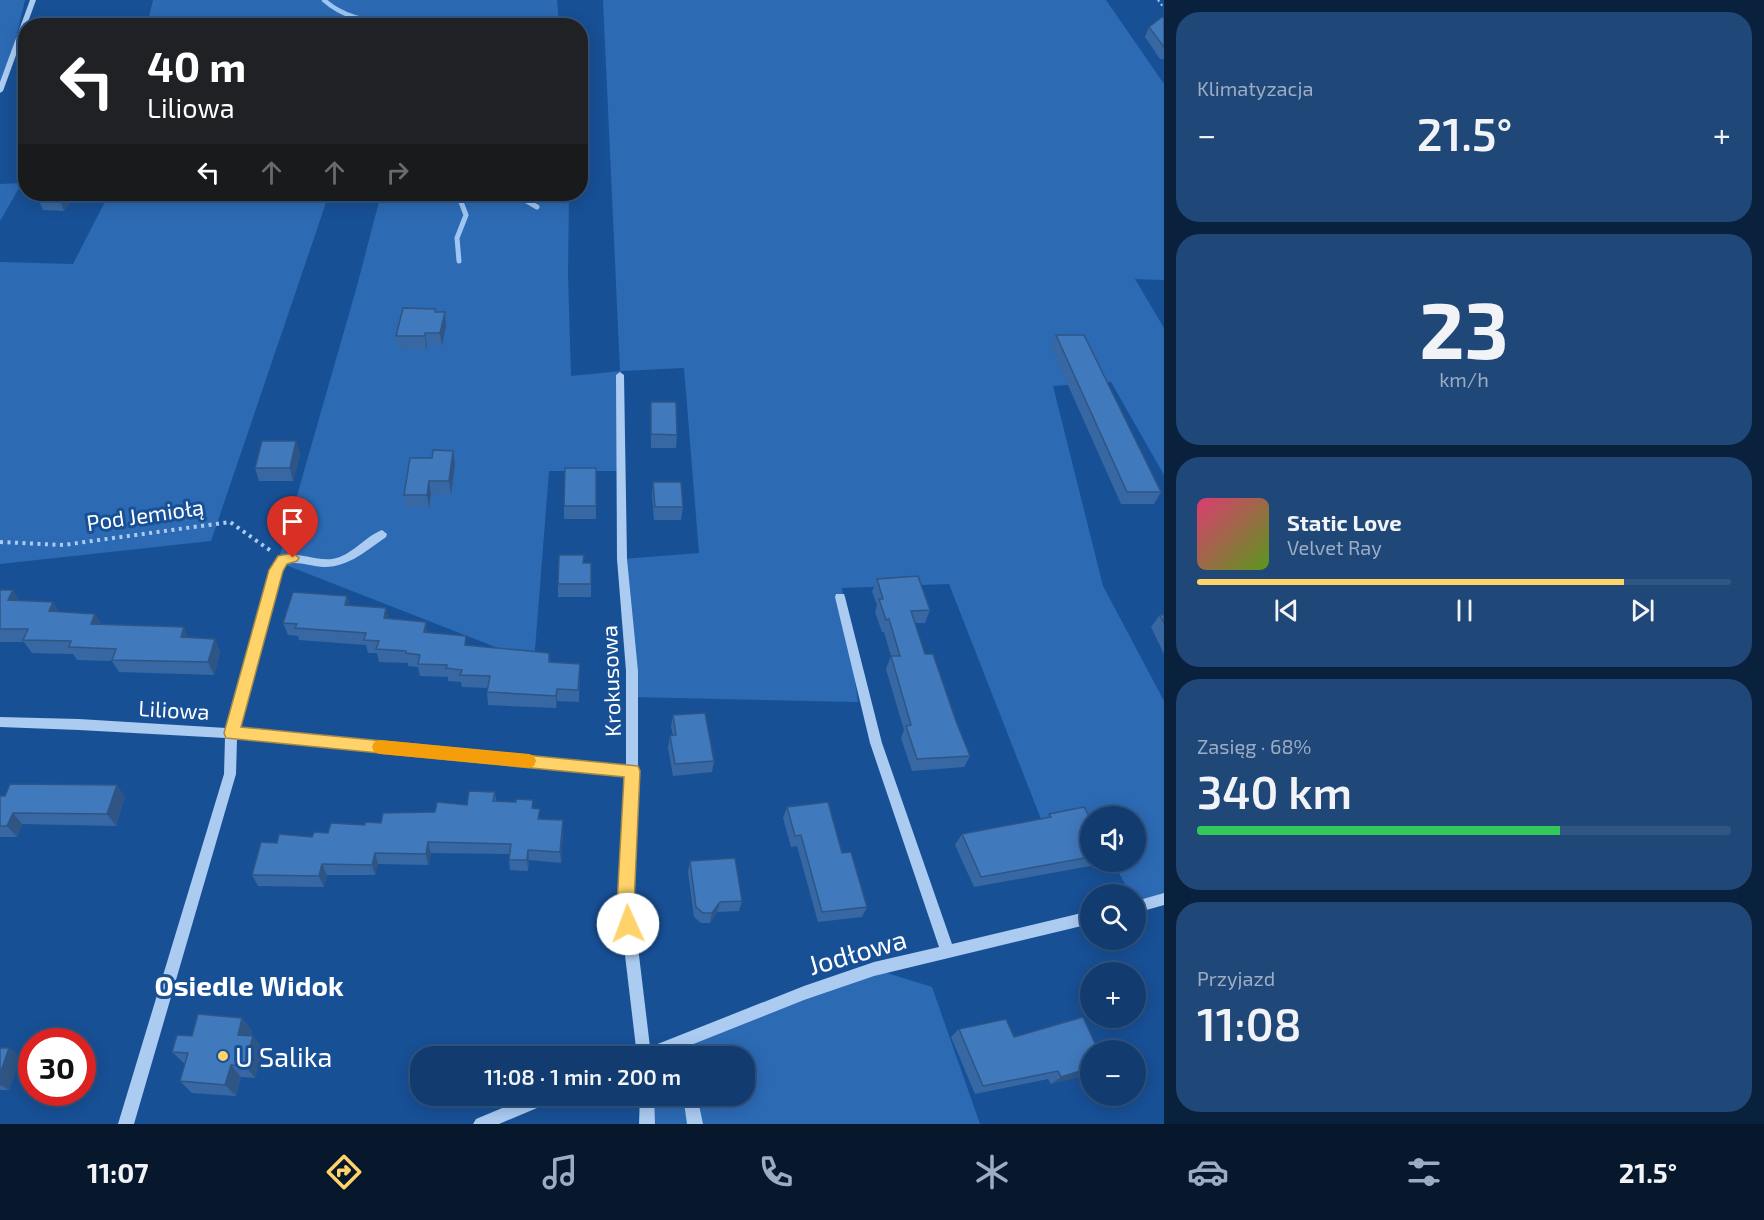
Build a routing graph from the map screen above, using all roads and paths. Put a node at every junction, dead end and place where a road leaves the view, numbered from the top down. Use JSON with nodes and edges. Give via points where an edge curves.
{"nodes":[{"id":1,"x":33,"y":0,"type":"edge"},
{"id":2,"x":1158,"y":0,"type":"edge"},
{"id":3,"x":1164,"y":8,"type":"edge"},
{"id":4,"x":26,"y":18,"type":"edge"},
{"id":5,"x":18,"y":41,"type":"edge"},
{"id":6,"x":0,"y":91,"type":"edge"},
{"id":7,"x":620,"y":375,"type":"dead end"},
{"id":8,"x":382,"y":534,"type":"dead end"},
{"id":9,"x":0,"y":542,"type":"edge"},
{"id":10,"x":283,"y":559,"type":"junction"},
{"id":11,"x":840,"y":597,"type":"dead end"},
{"id":12,"x":0,"y":722,"type":"edge"},
{"id":13,"x":231,"y":733,"type":"junction"},
{"id":14,"x":632,"y":771,"type":"junction"},
{"id":15,"x":1164,"y":899,"type":"edge"},
{"id":16,"x":1146,"y":904,"type":"edge"},
{"id":17,"x":1080,"y":920,"type":"edge"},
{"id":18,"x":948,"y":952,"type":"junction"},
{"id":19,"x":644,"y":1046,"type":"edge"},
{"id":20,"x":689,"y":1046,"type":"edge"},
{"id":21,"x":525,"y":1106,"type":"edge"},
{"id":22,"x":647,"y":1106,"type":"edge"},
{"id":23,"x":692,"y":1106,"type":"edge"},
{"id":24,"x":126,"y":1124,"type":"edge"},
{"id":25,"x":482,"y":1124,"type":"edge"},
{"id":26,"x":647,"y":1124,"type":"edge"},
{"id":27,"x":695,"y":1124,"type":"edge"}],
"edges":[{"from":1,"to":4,"type":"street"},
{"from":2,"to":3,"type":"path"},
{"from":5,"to":6,"type":"street"},
{"from":7,"to":14,"type":"street","name":"Krokusowa","via":[[622,559],[632,671]]},
{"from":8,"to":10,"type":"street","via":[[337,562]]},
{"from":9,"to":10,"type":"path","name":"Pod Jemiołą","via":[[63,545],[230,522]]},
{"from":10,"to":13,"type":"street","via":[[276,570]]},
{"from":11,"to":18,"type":"street","via":[[876,742]]},
{"from":12,"to":13,"type":"street","name":"Liliowa"},
{"from":13,"to":14,"type":"street","name":"Liliowa"},
{"from":13,"to":24,"type":"street","via":[[230,774]]},
{"from":14,"to":19,"type":"street","name":"Krokusowa","via":[[626,905]]},
{"from":15,"to":16,"type":"street"},
{"from":17,"to":18,"type":"street","name":"Jodłowa"},
{"from":18,"to":20,"type":"street","name":"Jodłowa","via":[[874,969],[804,993]]},
{"from":21,"to":25,"type":"street"},
{"from":22,"to":26,"type":"street"},
{"from":23,"to":27,"type":"street"}]}
